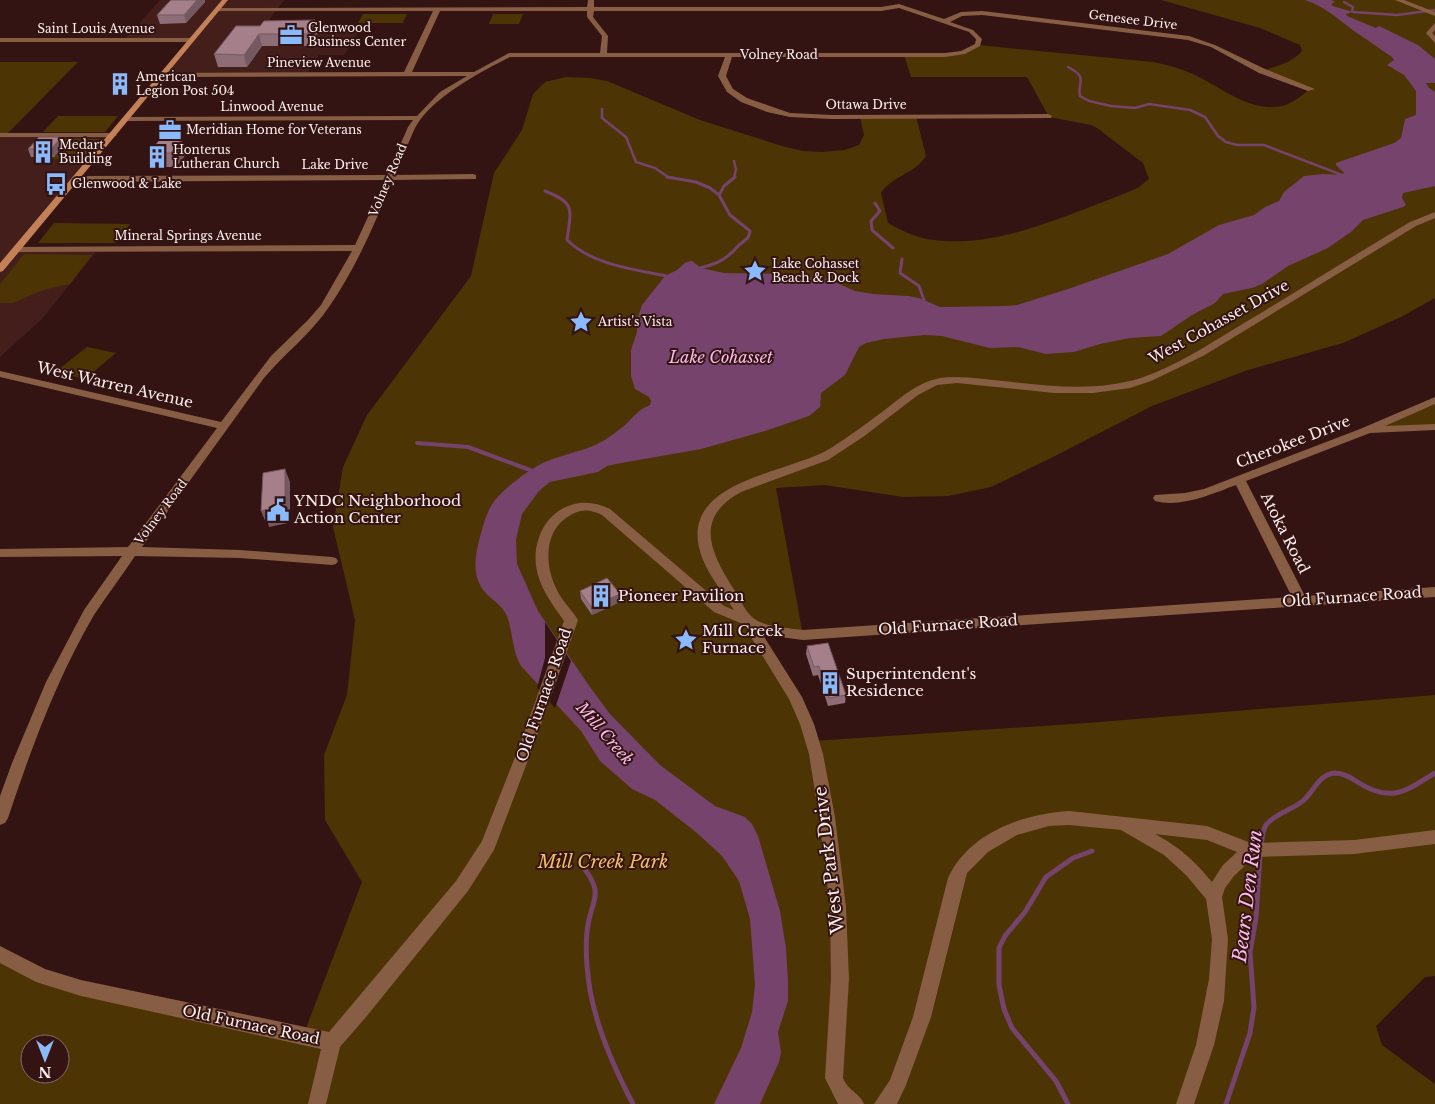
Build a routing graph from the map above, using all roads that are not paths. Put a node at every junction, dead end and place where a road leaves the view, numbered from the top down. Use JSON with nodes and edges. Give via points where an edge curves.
{"nodes":[{"id":1,"x":225,"y":0,"type":"edge"},
{"id":2,"x":591,"y":0,"type":"edge"},
{"id":3,"x":1398,"y":0,"type":"edge"},
{"id":4,"x":899,"y":3,"type":"edge"},
{"id":5,"x":218,"y":10,"type":"junction"},
{"id":6,"x":437,"y":10,"type":"junction"},
{"id":7,"x":590,"y":10,"type":"junction"},
{"id":8,"x":1434,"y":14,"type":"edge"},
{"id":9,"x":944,"y":22,"type":"junction"},
{"id":10,"x":1435,"y":25,"type":"edge"},
{"id":11,"x":1432,"y":38,"type":"edge"},
{"id":12,"x":0,"y":40,"type":"edge"},
{"id":13,"x":192,"y":40,"type":"junction"},
{"id":14,"x":603,"y":54,"type":"junction"},
{"id":15,"x":729,"y":54,"type":"junction"},
{"id":16,"x":407,"y":74,"type":"junction"},
{"id":17,"x":475,"y":74,"type":"junction"},
{"id":18,"x":163,"y":75,"type":"junction"},
{"id":19,"x":1311,"y":89,"type":"dead end"},
{"id":20,"x":1048,"y":116,"type":"dead end"},
{"id":21,"x":418,"y":118,"type":"junction"},
{"id":22,"x":127,"y":119,"type":"junction"},
{"id":23,"x":0,"y":135,"type":"edge"},
{"id":24,"x":113,"y":135,"type":"junction"},
{"id":25,"x":390,"y":177,"type":"junction"},
{"id":26,"x":473,"y":177,"type":"dead end"},
{"id":27,"x":77,"y":179,"type":"junction"},
{"id":28,"x":1435,"y":216,"type":"edge"},
{"id":29,"x":358,"y":248,"type":"junction"},
{"id":30,"x":18,"y":250,"type":"junction"},
{"id":31,"x":0,"y":270,"type":"edge"},
{"id":32,"x":0,"y":374,"type":"edge"},
{"id":33,"x":1435,"y":400,"type":"edge"},
{"id":34,"x":222,"y":426,"type":"junction"},
{"id":35,"x":1435,"y":427,"type":"edge"},
{"id":36,"x":1364,"y":431,"type":"junction"},
{"id":37,"x":1239,"y":479,"type":"junction"},
{"id":38,"x":1159,"y":498,"type":"dead end"},
{"id":39,"x":132,"y":551,"type":"junction"},
{"id":40,"x":0,"y":553,"type":"edge"},
{"id":41,"x":332,"y":561,"type":"dead end"},
{"id":42,"x":1435,"y":592,"type":"edge"},
{"id":43,"x":1301,"y":601,"type":"junction"},
{"id":44,"x":750,"y":622,"type":"junction"},
{"id":45,"x":0,"y":818,"type":"edge"},
{"id":46,"x":1122,"y":825,"type":"junction"},
{"id":47,"x":1435,"y":837,"type":"edge"},
{"id":48,"x":1253,"y":850,"type":"junction"},
{"id":49,"x":1214,"y":897,"type":"junction"},
{"id":50,"x":1,"y":951,"type":"edge"},
{"id":51,"x":332,"y":1042,"type":"junction"},
{"id":52,"x":317,"y":1104,"type":"edge"},
{"id":53,"x":855,"y":1104,"type":"edge"},
{"id":54,"x":883,"y":1104,"type":"edge"},
{"id":55,"x":1185,"y":1104,"type":"edge"}],
"edges":[{"from":1,"to":5,"type":"main road"},
{"from":2,"to":7,"type":"street"},
{"from":3,"to":8,"type":"street"},
{"from":4,"to":7,"type":"street","via":[[881,10]]},
{"from":4,"to":9,"type":"street","name":"Volney Road"},
{"from":5,"to":6,"type":"street"},
{"from":5,"to":13,"type":"main road"},
{"from":6,"to":7,"type":"street"},
{"from":6,"to":16,"type":"street"},
{"from":7,"to":14,"type":"street","via":[[590,17],[605,36]]},
{"from":9,"to":15,"type":"street","name":"Volney Road","via":[[975,33],[979,39],[976,48],[945,54]]},
{"from":9,"to":19,"type":"street","name":"Genesee Drive","via":[[962,14],[982,13],[1183,37],[1213,46],[1262,71]]},
{"from":10,"to":11,"type":"street","via":[[1429,31]]},
{"from":12,"to":13,"type":"street","name":"Saint Louis Avenue"},
{"from":13,"to":18,"type":"main road"},
{"from":14,"to":15,"type":"street","name":"Volney Road"},
{"from":14,"to":17,"type":"street","name":"Volney Road","via":[[509,56]]},
{"from":15,"to":20,"type":"street","name":"Ottawa Drive","via":[[722,76],[730,90],[756,106],[780,113],[824,117]]},
{"from":16,"to":17,"type":"street","name":"Pineview Avenue"},
{"from":16,"to":18,"type":"street","name":"Pineview Avenue"},
{"from":17,"to":21,"type":"street","name":"Volney Road","via":[[443,94]]},
{"from":18,"to":22,"type":"main road"},
{"from":21,"to":22,"type":"street","name":"Linwood Avenue"},
{"from":21,"to":25,"type":"street","name":"Volney Road"},
{"from":22,"to":24,"type":"main road"},
{"from":23,"to":24,"type":"street"},
{"from":24,"to":27,"type":"main road"},
{"from":25,"to":26,"type":"street","name":"Lake Drive"},
{"from":25,"to":27,"type":"street","name":"Lake Drive"},
{"from":25,"to":29,"type":"street","name":"Volney Road"},
{"from":27,"to":30,"type":"main road"},
{"from":28,"to":44,"type":"street","name":"West Cohasset Drive","via":[[1418,221],[1227,338],[1142,381],[1087,390],[957,380],[936,382],[914,393],[822,458],[726,494],[709,513],[706,551]]},
{"from":29,"to":30,"type":"street","name":"Mineral Springs Avenue"},
{"from":29,"to":34,"type":"street","name":"Volney Road","via":[[320,312],[275,358]]},
{"from":30,"to":31,"type":"main road"},
{"from":32,"to":34,"type":"street","name":"West Warren Avenue"},
{"from":33,"to":36,"type":"street","name":"Cherokee Drive"},
{"from":34,"to":39,"type":"street","name":"Volney Road"},
{"from":35,"to":36,"type":"street"},
{"from":36,"to":37,"type":"street","name":"Cherokee Drive"},
{"from":37,"to":38,"type":"street","name":"Cherokee Drive","via":[[1196,495]]},
{"from":37,"to":43,"type":"street","name":"Atoka Road"},
{"from":39,"to":40,"type":"street"},
{"from":39,"to":41,"type":"street"},
{"from":39,"to":45,"type":"street","name":"Volney Road","via":[[89,614],[52,682]]},
{"from":42,"to":43,"type":"street","name":"Old Furnace Road"},
{"from":43,"to":44,"type":"street","name":"Old Furnace Road","via":[[803,635],[772,631]]},
{"from":44,"to":51,"type":"street","name":"Old Furnace Road","via":[[726,614],[704,598],[606,512],[593,506],[583,506],[557,517],[544,537],[542,548],[549,588],[571,620],[502,811],[476,865]]},
{"from":44,"to":53,"type":"street","name":"West Park Drive","via":[[795,697],[816,754],[838,908],[840,980],[834,1078],[838,1090]]},
{"from":46,"to":48,"type":"street","via":[[1207,833]]},
{"from":46,"to":49,"type":"street","via":[[1170,850]]},
{"from":46,"to":54,"type":"street","via":[[1069,818],[1030,823],[1011,830],[973,853],[956,878],[922,1017],[897,1085]]},
{"from":47,"to":48,"type":"street","via":[[1376,845]]},
{"from":48,"to":49,"type":"street","via":[[1234,863]]},
{"from":49,"to":55,"type":"street","via":[[1220,940],[1216,991],[1210,1024]]},
{"from":50,"to":51,"type":"street","name":"Old Furnace Road","via":[[42,976],[81,988]]},
{"from":51,"to":52,"type":"street"}]}
